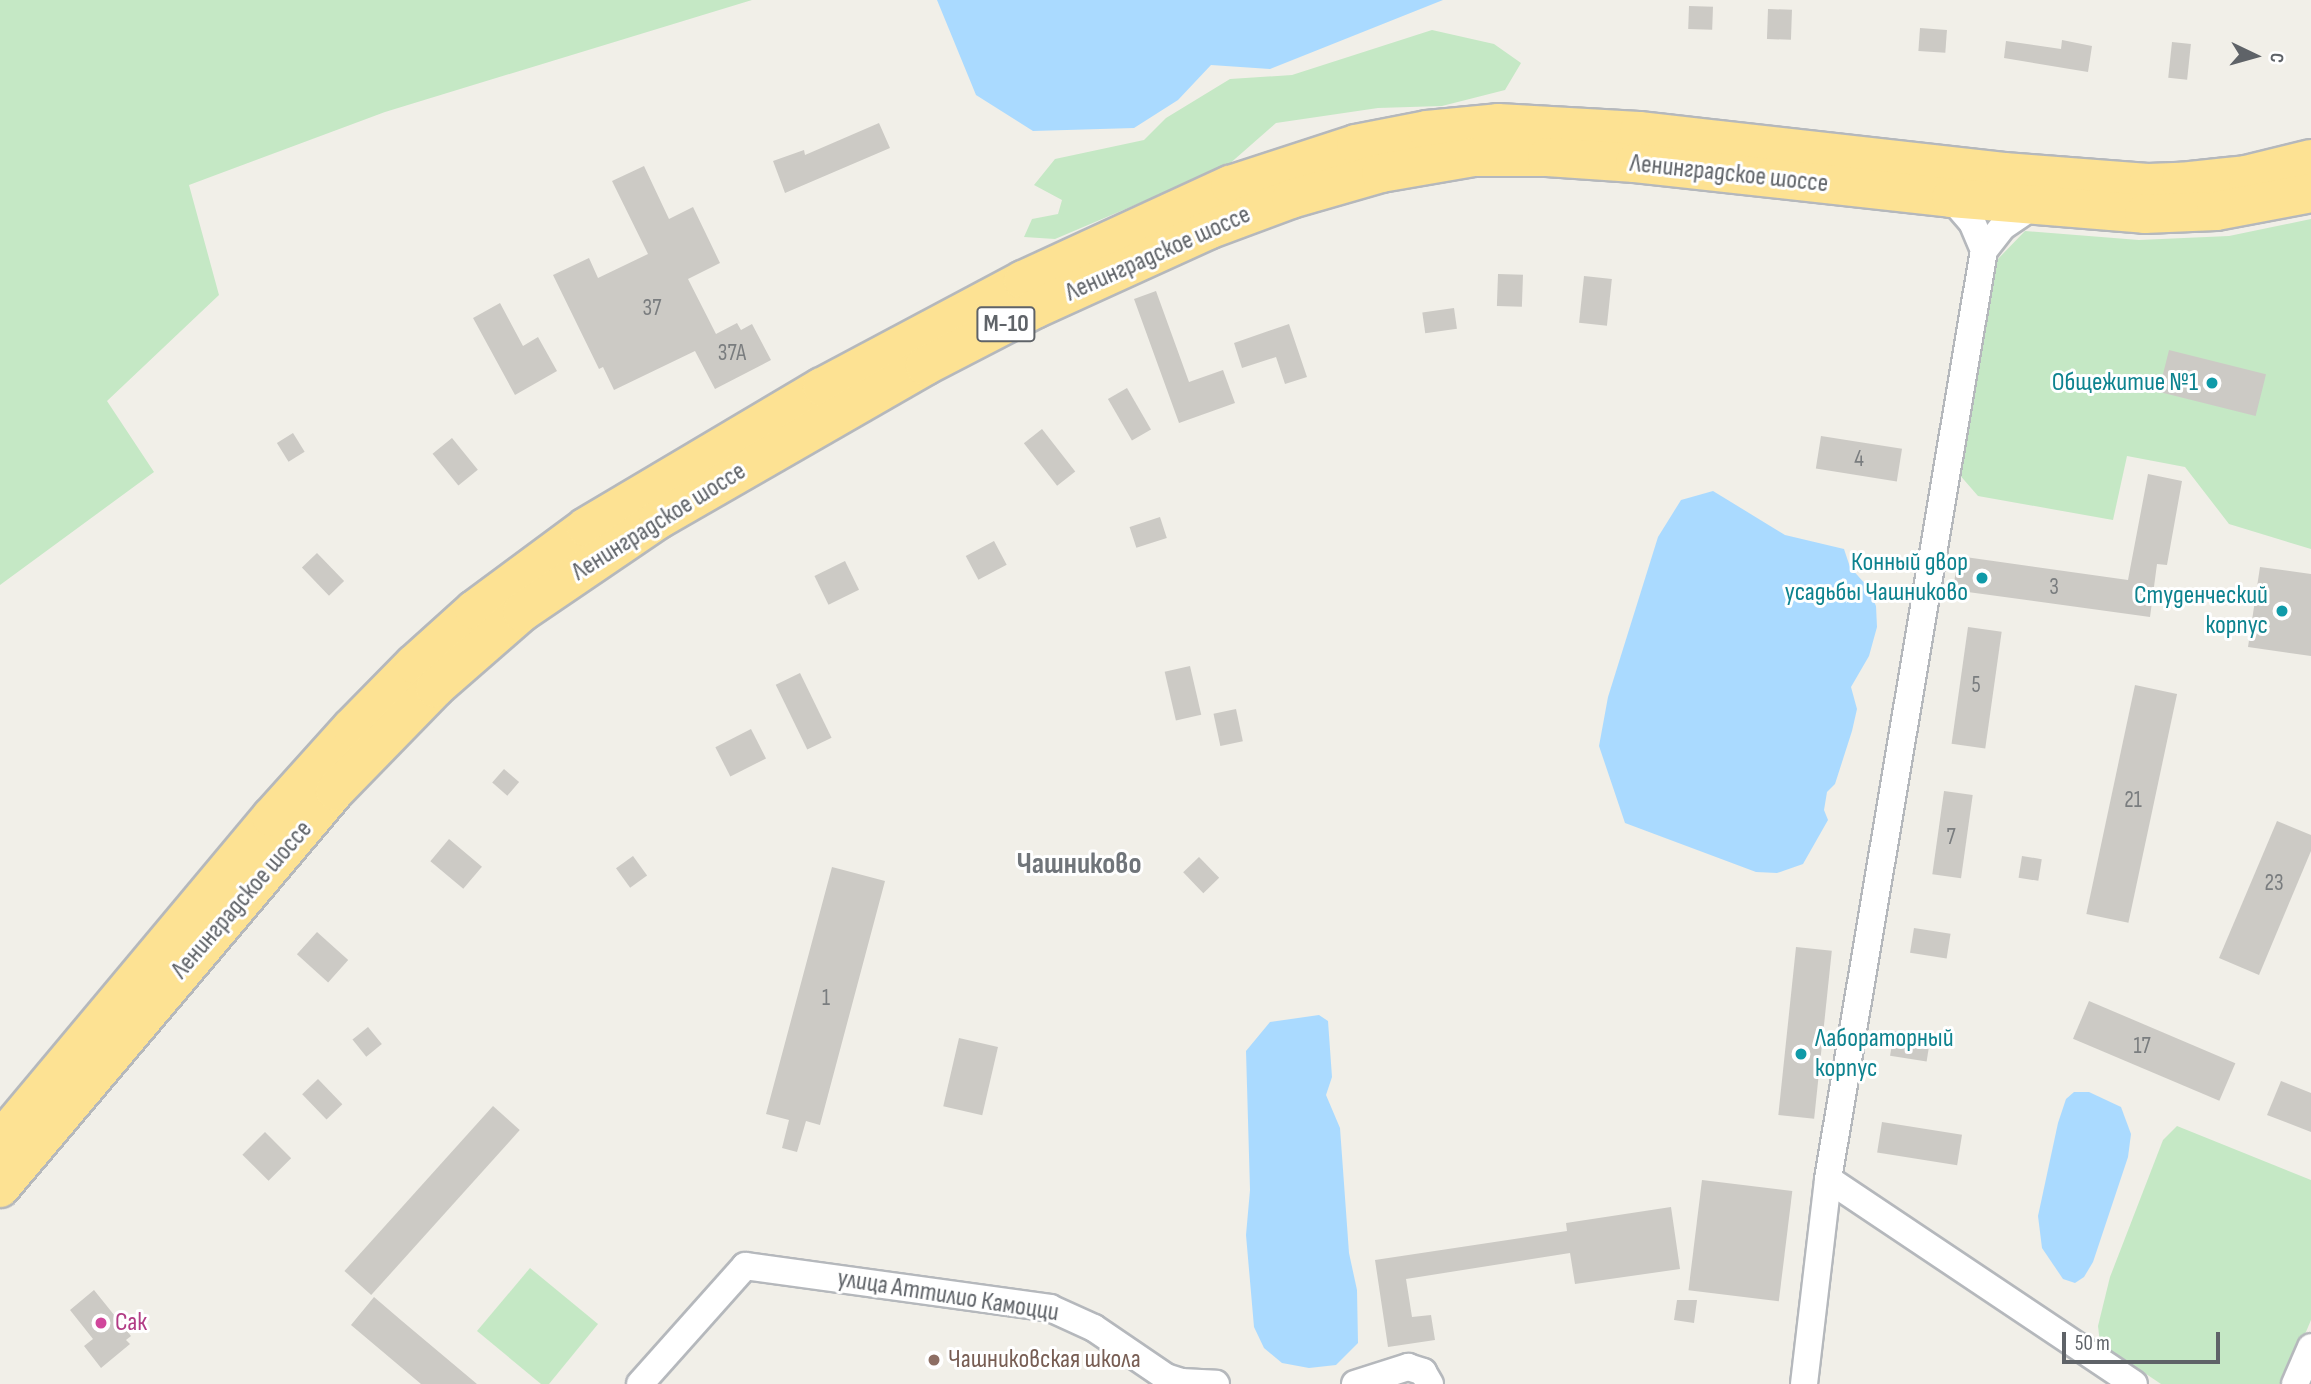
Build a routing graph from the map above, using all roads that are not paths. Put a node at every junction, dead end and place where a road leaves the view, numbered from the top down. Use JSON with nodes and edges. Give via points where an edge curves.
{"nodes":[{"id":1,"x":2311,"y":159,"type":"edge"},
{"id":2,"x":2311,"y":193,"type":"edge"},
{"id":3,"x":1951,"y":198,"type":"junction"},
{"id":4,"x":2033,"y":206,"type":"junction"},
{"id":5,"x":1984,"y":250,"type":"junction"},
{"id":6,"x":0,"y":1141,"type":"edge"},
{"id":7,"x":1828,"y":1180,"type":"junction"},
{"id":8,"x":0,"y":1188,"type":"edge"},
{"id":9,"x":2311,"y":1348,"type":"edge"},
{"id":10,"x":640,"y":1384,"type":"edge"},
{"id":11,"x":1216,"y":1384,"type":"edge"},
{"id":12,"x":1354,"y":1384,"type":"edge"},
{"id":13,"x":1430,"y":1384,"type":"edge"},
{"id":14,"x":1804,"y":1384,"type":"edge"},
{"id":15,"x":2134,"y":1384,"type":"edge"},
{"id":16,"x":2295,"y":1384,"type":"edge"}],
"edges":[{"from":1,"to":6,"type":"highway","name":"Ленинградское шоссе","number":"М-10","via":[[2235,176],[2148,183],[2004,172],[1639,131],[1498,124],[1427,130],[1356,144],[1271,170],[1184,205],[1023,280],[822,387],[586,527],[474,610],[414,664],[271,817]]},
{"from":2,"to":4,"type":"highway","name":"Ленинградское шоссе","number":"М-10","via":[[2180,214]]},
{"from":3,"to":4,"type":"highway","name":"Ленинградское шоссе","number":"М-10"},
{"from":3,"to":5,"type":"street","via":[[1972,222]]},
{"from":3,"to":8,"type":"highway","name":"Ленинградское шоссе","number":"М-10","via":[[1635,163],[1508,156],[1444,160],[1381,173],[1248,214],[1035,309],[925,366],[659,519],[492,636],[335,791]]},
{"from":4,"to":5,"type":"street","via":[[2003,226]]},
{"from":5,"to":7,"type":"street"},
{"from":7,"to":14,"type":"street"},
{"from":7,"to":15,"type":"street"},
{"from":9,"to":16,"type":"street"},
{"from":10,"to":11,"type":"street","name":"улица Аттилио Камоцци","via":[[745,1266],[1050,1308],[1094,1328],[1166,1377]]},
{"from":12,"to":13,"type":"street","via":[[1408,1367],[1423,1372]]}]}
